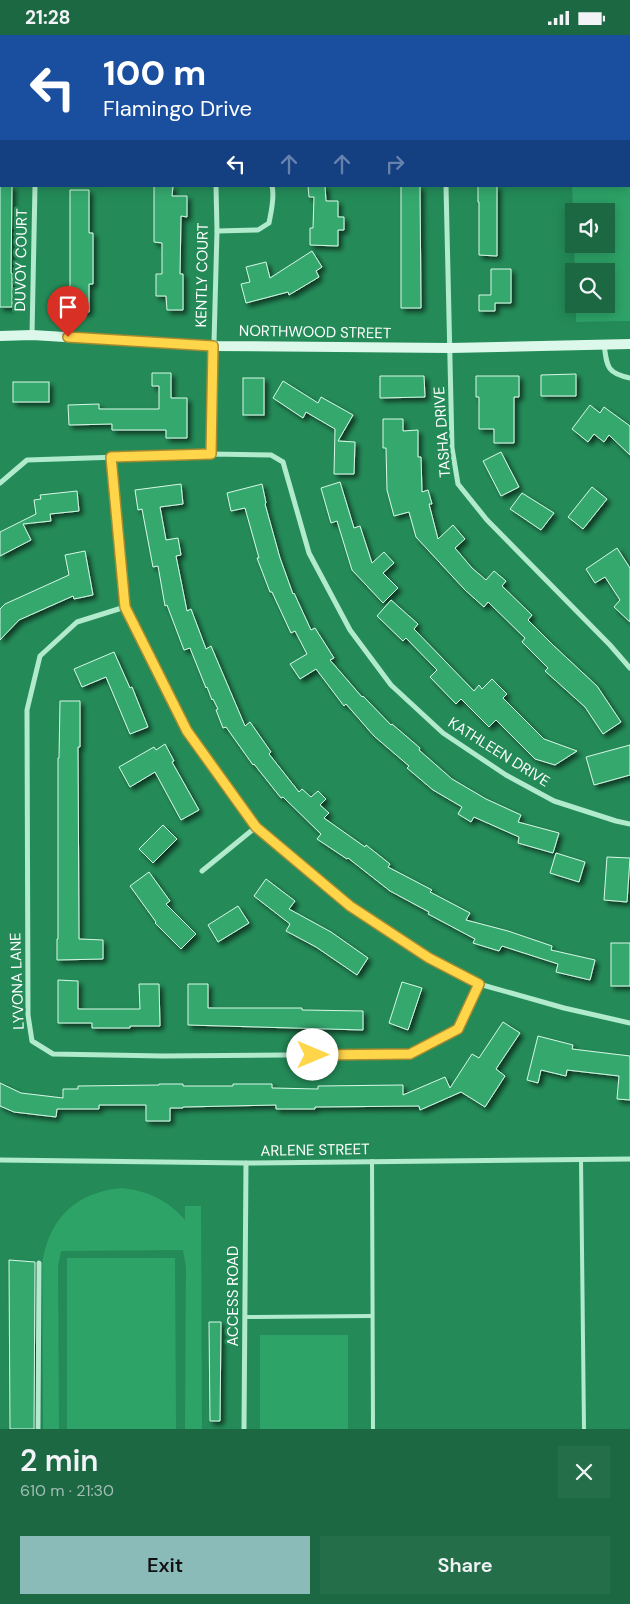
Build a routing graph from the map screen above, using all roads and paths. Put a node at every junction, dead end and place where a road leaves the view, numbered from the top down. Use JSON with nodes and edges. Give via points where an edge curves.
{"nodes":[{"id":1,"x":36,"y":187,"type":"edge"},
{"id":2,"x":216,"y":187,"type":"edge"},
{"id":3,"x":272,"y":187,"type":"edge"},
{"id":4,"x":446,"y":187,"type":"edge"},
{"id":5,"x":217,"y":231,"type":"junction"},
{"id":6,"x":32,"y":335,"type":"junction"},
{"id":7,"x":0,"y":336,"type":"edge"},
{"id":8,"x":604,"y":344,"type":"junction"},
{"id":9,"x":630,"y":345,"type":"edge"},
{"id":10,"x":213,"y":346,"type":"junction"},
{"id":11,"x":450,"y":348,"type":"junction"},
{"id":12,"x":630,"y":378,"type":"edge"},
{"id":13,"x":211,"y":454,"type":"junction"},
{"id":14,"x":111,"y":457,"type":"junction"},
{"id":15,"x":0,"y":483,"type":"edge"},
{"id":16,"x":125,"y":607,"type":"junction"},
{"id":17,"x":630,"y":668,"type":"edge"},
{"id":18,"x":630,"y":824,"type":"edge"},
{"id":19,"x":256,"y":827,"type":"junction"},
{"id":20,"x":202,"y":871,"type":"dead end"},
{"id":21,"x":479,"y":984,"type":"junction"},
{"id":22,"x":630,"y":1023,"type":"edge"},
{"id":23,"x":581,"y":1159,"type":"junction"},
{"id":24,"x":630,"y":1159,"type":"edge"},
{"id":25,"x":0,"y":1160,"type":"edge"},
{"id":26,"x":372,"y":1161,"type":"junction"},
{"id":27,"x":246,"y":1163,"type":"junction"},
{"id":28,"x":39,"y":1263,"type":"dead end"},
{"id":29,"x":372,"y":1316,"type":"junction"},
{"id":30,"x":245,"y":1317,"type":"junction"},
{"id":31,"x":38,"y":1429,"type":"edge"},
{"id":32,"x":244,"y":1429,"type":"edge"},
{"id":33,"x":373,"y":1429,"type":"edge"},
{"id":34,"x":584,"y":1429,"type":"edge"}],
"edges":[{"from":1,"to":6,"type":"street","name":"DUVOY COURT"},
{"from":2,"to":5,"type":"street","name":"KENTLY COURT"},
{"from":3,"to":5,"type":"street","via":[[268,223],[258,230]]},
{"from":4,"to":11,"type":"street","name":"TASHA DRIVE"},
{"from":5,"to":10,"type":"street","name":"KENTLY COURT"},
{"from":6,"to":7,"type":"street","name":"NORTHWOOD STREET"},
{"from":6,"to":10,"type":"street","name":"NORTHWOOD STREET"},
{"from":8,"to":9,"type":"street","name":"NORTHWOOD STREET"},
{"from":8,"to":11,"type":"street","name":"NORTHWOOD STREET"},
{"from":8,"to":12,"type":"street","via":[[607,366],[618,376]]},
{"from":10,"to":11,"type":"street","name":"NORTHWOOD STREET"},
{"from":10,"to":13,"type":"street","name":"KENTLY COURT"},
{"from":11,"to":17,"type":"street","name":"TASHA DRIVE","via":[[452,448],[458,484],[487,520]]},
{"from":13,"to":14,"type":"street"},
{"from":13,"to":18,"type":"street","name":"KATHLEEN DRIVE","via":[[272,455],[283,462],[309,553],[350,630],[391,685],[442,733],[506,775],[554,801]]},
{"from":14,"to":15,"type":"street","via":[[27,460]]},
{"from":14,"to":16,"type":"street"},
{"from":16,"to":19,"type":"street","via":[[187,731]]},
{"from":16,"to":21,"type":"street","name":"LYVONA LANE","via":[[77,622],[40,656],[27,710],[28,1015],[32,1041],[54,1054],[410,1054],[458,1029]]},
{"from":19,"to":20,"type":"street"},
{"from":19,"to":21,"type":"street","via":[[350,906],[429,958]]},
{"from":21,"to":22,"type":"street"},
{"from":23,"to":24,"type":"street","name":"ARLENE STREET"},
{"from":23,"to":26,"type":"street","name":"ARLENE STREET"},
{"from":23,"to":34,"type":"lane"},
{"from":25,"to":27,"type":"street","name":"ARLENE STREET"},
{"from":26,"to":27,"type":"street","name":"ARLENE STREET"},
{"from":26,"to":29,"type":"lane"},
{"from":27,"to":30,"type":"street","name":"ACCESS ROAD"},
{"from":28,"to":31,"type":"street"},
{"from":29,"to":30,"type":"lane"},
{"from":29,"to":33,"type":"lane"},
{"from":30,"to":32,"type":"street","name":"ACCESS ROAD"}]}
